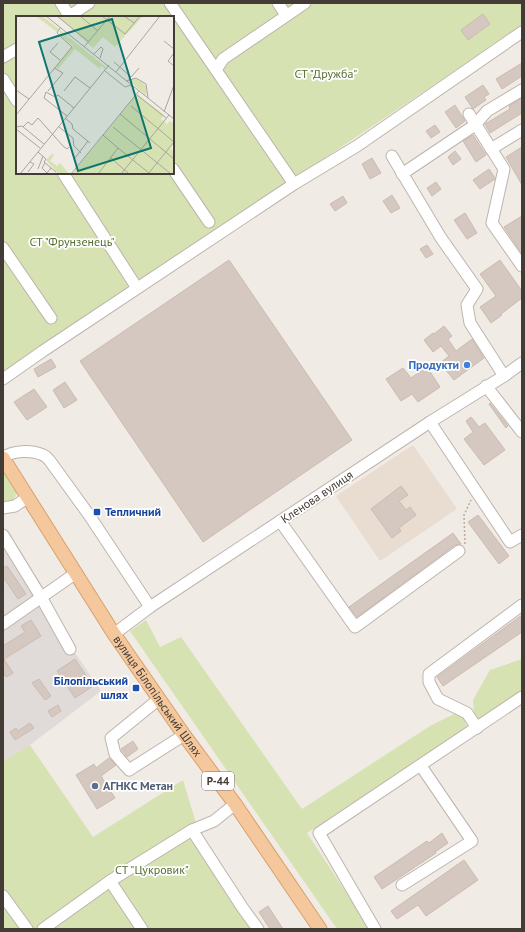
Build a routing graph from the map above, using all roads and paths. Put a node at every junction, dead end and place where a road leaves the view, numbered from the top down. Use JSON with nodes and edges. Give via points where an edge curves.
{"nodes":[{"id":1,"x":61,"y":3,"type":"edge"},
{"id":2,"x":89,"y":3,"type":"edge"},
{"id":3,"x":170,"y":3,"type":"edge"},
{"id":4,"x":278,"y":3,"type":"edge"},
{"id":5,"x":305,"y":3,"type":"edge"},
{"id":6,"x":286,"y":15,"type":"junction"},
{"id":7,"x":68,"y":16,"type":"edge"},
{"id":8,"x":70,"y":16,"type":"edge"},
{"id":9,"x":522,"y":32,"type":"edge"},
{"id":10,"x":16,"y":50,"type":"edge"},
{"id":11,"x":3,"y":57,"type":"edge"},
{"id":12,"x":216,"y":70,"type":"junction"},
{"id":13,"x":3,"y":79,"type":"edge"},
{"id":14,"x":522,"y":90,"type":"edge"},
{"id":15,"x":16,"y":99,"type":"edge"},
{"id":16,"x":469,"y":114,"type":"dead end"},
{"id":17,"x":475,"y":125,"type":"junction"},
{"id":18,"x":522,"y":130,"type":"edge"},
{"id":19,"x":491,"y":149,"type":"junction"},
{"id":20,"x":392,"y":156,"type":"dead end"},
{"id":21,"x":174,"y":170,"type":"edge"},
{"id":22,"x":64,"y":174,"type":"edge"},
{"id":23,"x":402,"y":174,"type":"junction"},
{"id":24,"x":294,"y":184,"type":"junction"},
{"id":25,"x":209,"y":222,"type":"dead end"},
{"id":26,"x":3,"y":248,"type":"edge"},
{"id":27,"x":522,"y":266,"type":"edge"},
{"id":28,"x":137,"y":288,"type":"junction"},
{"id":29,"x":51,"y":318,"type":"dead end"},
{"id":30,"x":522,"y":363,"type":"edge"},
{"id":31,"x":504,"y":376,"type":"junction"},
{"id":32,"x":3,"y":379,"type":"edge"},
{"id":33,"x":486,"y":386,"type":"junction"},
{"id":34,"x":430,"y":422,"type":"junction"},
{"id":35,"x":522,"y":432,"type":"edge"},
{"id":36,"x":3,"y":458,"type":"edge"},
{"id":37,"x":476,"y":491,"type":"junction"},
{"id":38,"x":28,"y":497,"type":"junction"},
{"id":39,"x":3,"y":508,"type":"edge"},
{"id":40,"x":280,"y":521,"type":"junction"},
{"id":41,"x":3,"y":536,"type":"edge"},
{"id":42,"x":522,"y":536,"type":"edge"},
{"id":43,"x":459,"y":552,"type":"joint"},
{"id":44,"x":76,"y":573,"type":"junction"},
{"id":45,"x":41,"y":597,"type":"junction"},
{"id":46,"x":522,"y":606,"type":"edge"},
{"id":47,"x":150,"y":607,"type":"junction"},
{"id":48,"x":3,"y":624,"type":"edge"},
{"id":49,"x":114,"y":634,"type":"junction"},
{"id":50,"x":70,"y":649,"type":"dead end"},
{"id":51,"x":522,"y":697,"type":"edge"},
{"id":52,"x":159,"y":699,"type":"junction"},
{"id":53,"x":477,"y":728,"type":"junction"},
{"id":54,"x":184,"y":735,"type":"junction"},
{"id":55,"x":420,"y":766,"type":"junction"},
{"id":56,"x":235,"y":804,"type":"junction"},
{"id":57,"x":192,"y":830,"type":"junction"},
{"id":58,"x":110,"y":881,"type":"junction"},
{"id":59,"x":402,"y":886,"type":"dead end"},
{"id":60,"x":3,"y":896,"type":"edge"},
{"id":61,"x":27,"y":929,"type":"edge"},
{"id":62,"x":42,"y":929,"type":"edge"},
{"id":63,"x":142,"y":929,"type":"edge"},
{"id":64,"x":258,"y":929,"type":"edge"},
{"id":65,"x":320,"y":929,"type":"edge"},
{"id":66,"x":376,"y":929,"type":"edge"}],
"edges":[{"from":1,"to":7,"type":"street"},
{"from":2,"to":8,"type":"street"},
{"from":3,"to":12,"type":"street"},
{"from":4,"to":6,"type":"street"},
{"from":5,"to":6,"type":"street"},
{"from":6,"to":12,"type":"street","via":[[223,59]]},
{"from":9,"to":24,"type":"street","via":[[357,146]]},
{"from":10,"to":11,"type":"street"},
{"from":12,"to":24,"type":"street"},
{"from":13,"to":15,"type":"street"},
{"from":14,"to":17,"type":"street","via":[[487,110]]},
{"from":16,"to":17,"type":"street"},
{"from":17,"to":19,"type":"street"},
{"from":17,"to":23,"type":"street"},
{"from":18,"to":19,"type":"street"},
{"from":19,"to":27,"type":"street","via":[[504,169],[492,223]]},
{"from":20,"to":23,"type":"street"},
{"from":21,"to":25,"type":"street"},
{"from":22,"to":28,"type":"street"},
{"from":23,"to":31,"type":"street","via":[[441,238],[477,289],[467,305],[470,323]]},
{"from":24,"to":28,"type":"street"},
{"from":26,"to":29,"type":"street"},
{"from":28,"to":32,"type":"street"},
{"from":30,"to":31,"type":"street","name":"Кленова вулиця"},
{"from":31,"to":33,"type":"street","name":"Кленова вулиця"},
{"from":33,"to":34,"type":"street","name":"Кленова вулиця"},
{"from":33,"to":35,"type":"street"},
{"from":34,"to":37,"type":"street"},
{"from":34,"to":40,"type":"street","name":"Кленова вулиця"},
{"from":36,"to":38,"type":"main road","name":"вулиця Білопільський Шлях","number":"Р-44"},
{"from":36,"to":47,"type":"street","via":[[18,451],[43,455],[50,461]]},
{"from":37,"to":42,"type":"street","via":[[510,542]]},
{"from":37,"to":43,"type":"path","via":[[464,515],[466,543]]},
{"from":38,"to":39,"type":"street","via":[[15,506]]},
{"from":38,"to":44,"type":"main road","name":"вулиця Білопільський Шлях","number":"Р-44"},
{"from":40,"to":43,"type":"street","via":[[355,627]]},
{"from":40,"to":47,"type":"street","name":"Кленова вулиця"},
{"from":41,"to":45,"type":"street"},
{"from":44,"to":45,"type":"street"},
{"from":44,"to":49,"type":"main road","name":"вулиця Білопільський Шлях","number":"Р-44"},
{"from":45,"to":48,"type":"street"},
{"from":45,"to":50,"type":"street"},
{"from":46,"to":53,"type":"street","via":[[429,674],[429,682],[438,699],[466,713]]},
{"from":47,"to":49,"type":"street","name":"Кленова вулиця"},
{"from":49,"to":52,"type":"main road","name":"вулиця Білопільський Шлях","number":"Р-44"},
{"from":51,"to":53,"type":"street"},
{"from":52,"to":54,"type":"main road","name":"вулиця Білопільський Шлях","number":"Р-44"},
{"from":52,"to":54,"type":"street","via":[[111,738],[115,754],[129,770]]},
{"from":53,"to":55,"type":"street"},
{"from":54,"to":56,"type":"main road","name":"вулиця Білопільський Шлях","number":"Р-44"},
{"from":55,"to":59,"type":"street","via":[[472,841]]},
{"from":55,"to":66,"type":"street","via":[[319,833]]},
{"from":56,"to":57,"type":"street","via":[[214,820]]},
{"from":56,"to":65,"type":"main road","name":"вулиця Білопільський Шлях","number":"Р-44"},
{"from":57,"to":58,"type":"street"},
{"from":57,"to":64,"type":"street"},
{"from":58,"to":62,"type":"street"},
{"from":58,"to":63,"type":"street"},
{"from":60,"to":61,"type":"street"}]}
